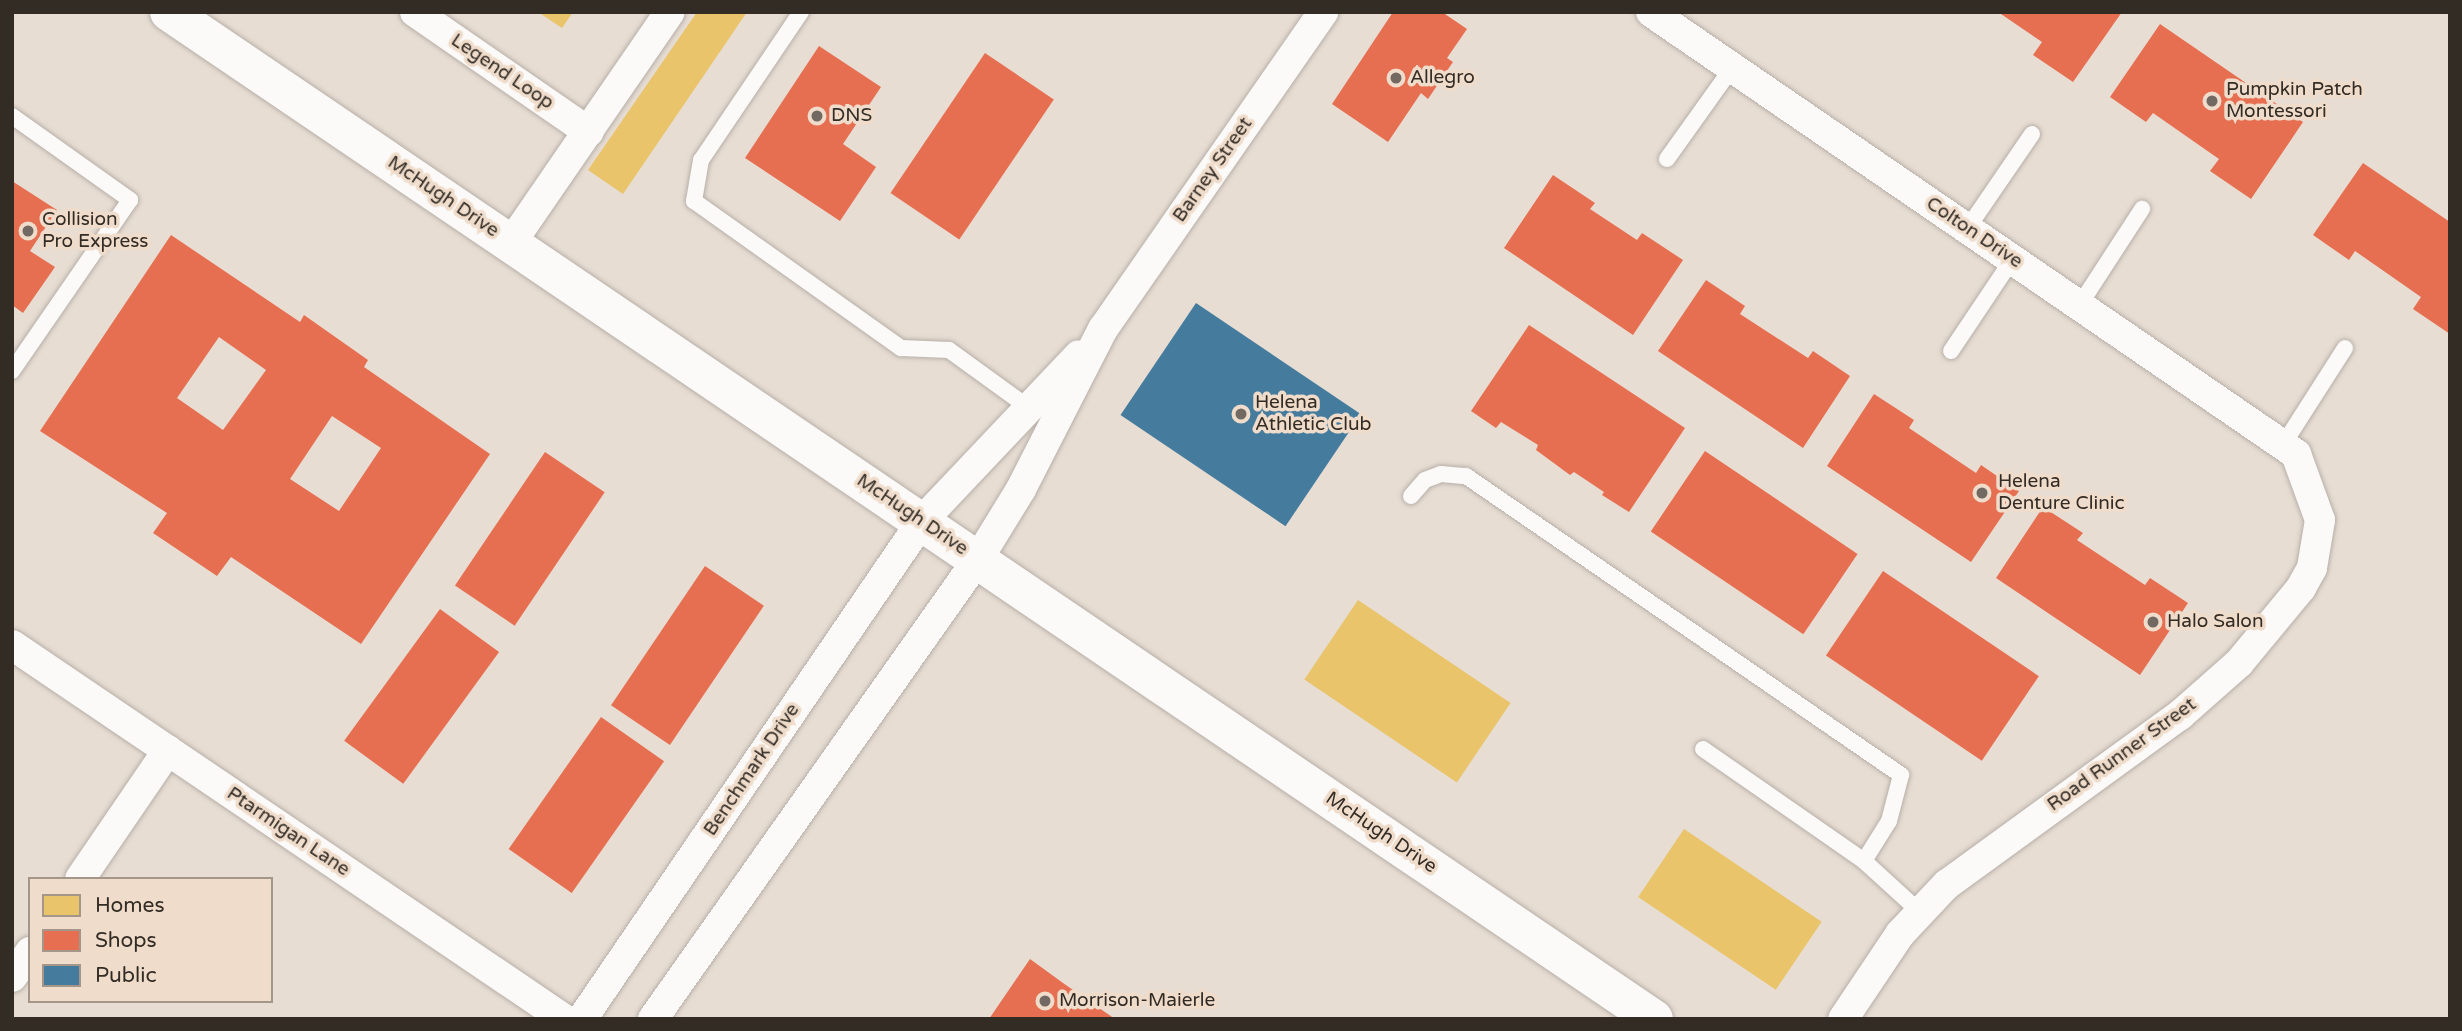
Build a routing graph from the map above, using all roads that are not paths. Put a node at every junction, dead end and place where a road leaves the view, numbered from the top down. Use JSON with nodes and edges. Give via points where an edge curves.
{"nodes":[{"id":1,"x":169,"y":12,"type":"edge"},
{"id":2,"x":415,"y":12,"type":"edge"},
{"id":3,"x":670,"y":12,"type":"edge"},
{"id":4,"x":800,"y":12,"type":"edge"},
{"id":5,"x":1323,"y":12,"type":"edge"},
{"id":6,"x":1663,"y":16,"type":"edge"},
{"id":7,"x":1732,"y":68,"type":"junction"},
{"id":8,"x":12,"y":116,"type":"edge"},
{"id":9,"x":589,"y":132,"type":"junction"},
{"id":10,"x":2032,"y":134,"type":"dead end"},
{"id":11,"x":1667,"y":159,"type":"dead end"},
{"id":12,"x":2142,"y":209,"type":"dead end"},
{"id":13,"x":1967,"y":229,"type":"junction"},
{"id":14,"x":512,"y":243,"type":"junction"},
{"id":15,"x":2012,"y":260,"type":"junction"},
{"id":16,"x":2079,"y":306,"type":"junction"},
{"id":17,"x":1102,"y":329,"type":"junction"},
{"id":18,"x":2345,"y":348,"type":"dead end"},
{"id":19,"x":1951,"y":351,"type":"dead end"},
{"id":20,"x":12,"y":371,"type":"edge"},
{"id":21,"x":1029,"y":408,"type":"junction"},
{"id":22,"x":2290,"y":449,"type":"junction"},
{"id":23,"x":1412,"y":496,"type":"dead end"},
{"id":24,"x":922,"y":521,"type":"junction"},
{"id":25,"x":978,"y":559,"type":"junction"},
{"id":26,"x":12,"y":645,"type":"edge"},
{"id":27,"x":1703,"y":749,"type":"dead end"},
{"id":28,"x":168,"y":750,"type":"junction"},
{"id":29,"x":1864,"y":861,"type":"junction"},
{"id":30,"x":81,"y":877,"type":"edge"},
{"id":31,"x":1921,"y":913,"type":"junction"},
{"id":32,"x":28,"y":955,"type":"edge"},
{"id":33,"x":12,"y":977,"type":"edge"},
{"id":34,"x":564,"y":1019,"type":"edge"},
{"id":35,"x":582,"y":1019,"type":"edge"},
{"id":36,"x":653,"y":1019,"type":"edge"},
{"id":37,"x":1654,"y":1019,"type":"edge"},
{"id":38,"x":1843,"y":1019,"type":"edge"}],
"edges":[{"from":1,"to":14,"type":"street","name":"McHugh Drive"},
{"from":2,"to":9,"type":"street","name":"Legend Loop"},
{"from":3,"to":9,"type":"street"},
{"from":4,"to":21,"type":"lane","via":[[701,160],[694,201],[901,348],[949,350]]},
{"from":5,"to":17,"type":"street","name":"Barney Street"},
{"from":6,"to":7,"type":"street","name":"Colton Drive"},
{"from":7,"to":11,"type":"lane"},
{"from":7,"to":13,"type":"street","name":"Colton Drive"},
{"from":8,"to":20,"type":"lane","via":[[130,200]]},
{"from":9,"to":14,"type":"street"},
{"from":10,"to":13,"type":"lane"},
{"from":12,"to":16,"type":"lane"},
{"from":13,"to":15,"type":"street","name":"Colton Drive"},
{"from":14,"to":24,"type":"street","name":"McHugh Drive"},
{"from":15,"to":16,"type":"street","name":"Colton Drive"},
{"from":15,"to":19,"type":"lane"},
{"from":16,"to":22,"type":"street","name":"Colton Drive"},
{"from":17,"to":21,"type":"street","name":"Benchmark Drive"},
{"from":17,"to":25,"type":"street","via":[[1021,489]]},
{"from":18,"to":22,"type":"lane"},
{"from":21,"to":24,"type":"street","name":"Benchmark Drive"},
{"from":22,"to":31,"type":"street","name":"Road Runner Street","via":[[2320,520],[2312,568],[2301,588],[2239,663],[2180,715],[1947,884]]},
{"from":23,"to":29,"type":"lane","via":[[1425,480],[1441,474],[1466,476],[1901,775],[1889,821]]},
{"from":24,"to":25,"type":"street","name":"McHugh Drive"},
{"from":24,"to":35,"type":"street","name":"Benchmark Drive"},
{"from":25,"to":36,"type":"street"},
{"from":25,"to":37,"type":"street","name":"McHugh Drive"},
{"from":26,"to":28,"type":"street","name":"Ptarmigan Lane"},
{"from":27,"to":29,"type":"lane"},
{"from":28,"to":30,"type":"street"},
{"from":28,"to":34,"type":"street","name":"Ptarmigan Lane"},
{"from":29,"to":31,"type":"lane"},
{"from":31,"to":38,"type":"street","name":"Road Runner Street","via":[[1900,934]]},
{"from":32,"to":33,"type":"street"}]}
